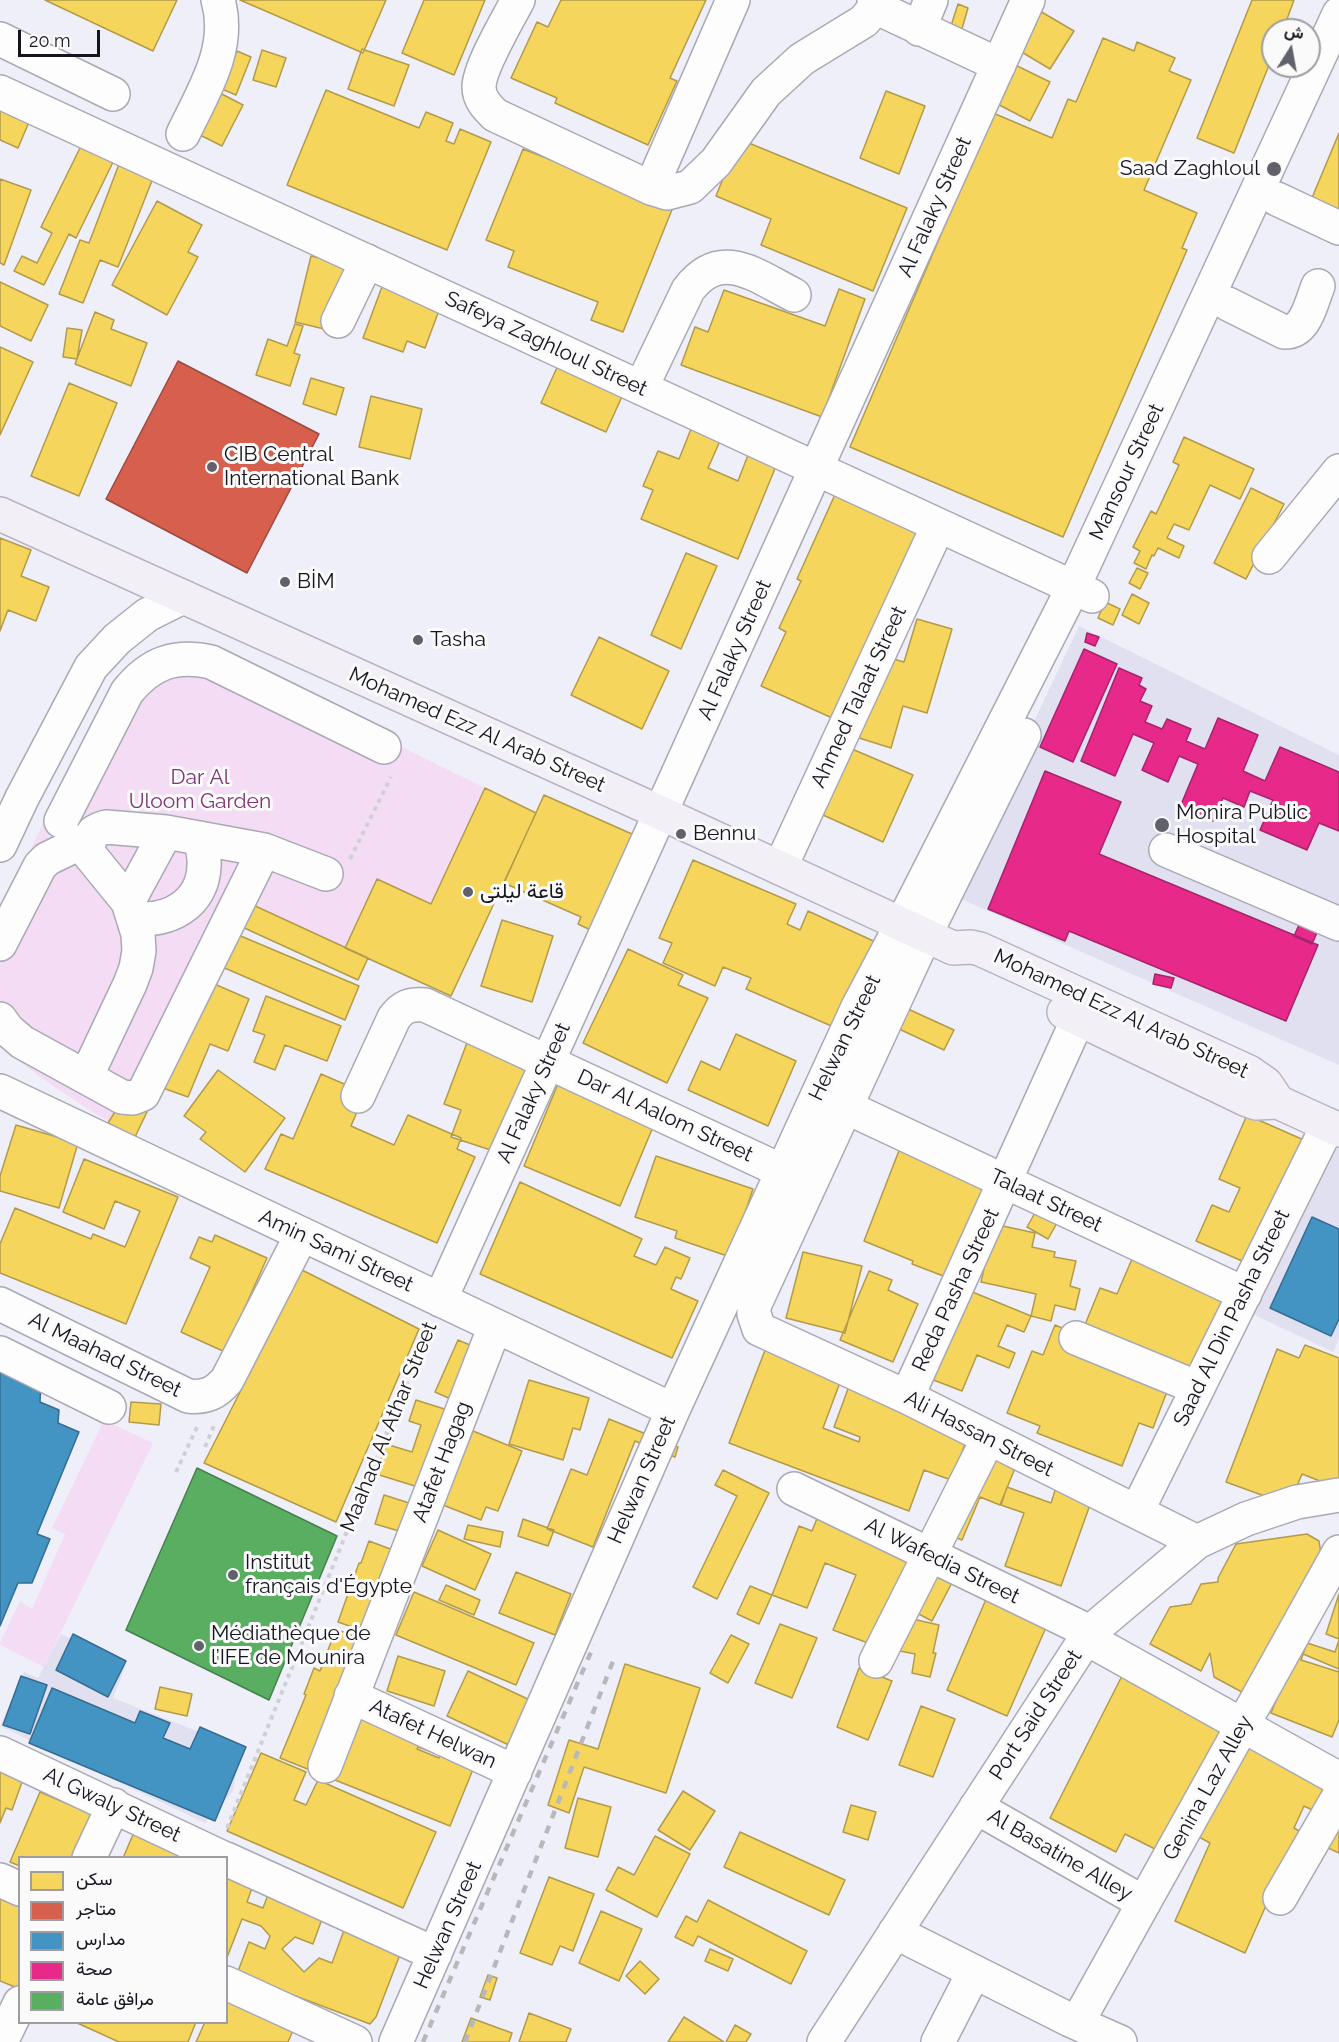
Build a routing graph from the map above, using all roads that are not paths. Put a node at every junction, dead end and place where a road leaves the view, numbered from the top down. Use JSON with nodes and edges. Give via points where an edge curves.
{"nodes":[{"id":1,"x":218,"y":0,"type":"edge"},
{"id":2,"x":518,"y":0,"type":"edge"},
{"id":3,"x":733,"y":0,"type":"edge"},
{"id":4,"x":1028,"y":0,"type":"edge"},
{"id":5,"x":875,"y":3,"type":"edge"},
{"id":6,"x":925,"y":14,"type":"edge"},
{"id":7,"x":1339,"y":14,"type":"edge"},
{"id":8,"x":0,"y":39,"type":"edge"},
{"id":9,"x":999,"y":65,"type":"junction"},
{"id":10,"x":1339,"y":66,"type":"edge"},
{"id":11,"x":0,"y":92,"type":"edge"},
{"id":12,"x":113,"y":94,"type":"dead end"},
{"id":13,"x":183,"y":134,"type":"dead end"},
{"id":14,"x":651,"y":188,"type":"junction"},
{"id":15,"x":1277,"y":199,"type":"junction"},
{"id":16,"x":1339,"y":228,"type":"edge"},
{"id":17,"x":367,"y":261,"type":"junction"},
{"id":18,"x":1318,"y":286,"type":"dead end"},
{"id":19,"x":794,"y":296,"type":"dead end"},
{"id":20,"x":1228,"y":304,"type":"junction"},
{"id":21,"x":338,"y":321,"type":"dead end"},
{"id":22,"x":641,"y":388,"type":"junction"},
{"id":23,"x":817,"y":470,"type":"junction"},
{"id":24,"x":1339,"y":471,"type":"edge"},
{"id":25,"x":0,"y":514,"type":"edge"},
{"id":26,"x":938,"y":526,"type":"junction"},
{"id":27,"x":1269,"y":557,"type":"dead end"},
{"id":28,"x":1083,"y":592,"type":"junction"},
{"id":29,"x":183,"y":597,"type":"junction"},
{"id":30,"x":389,"y":758,"type":"road end"},
{"id":31,"x":11,"y":793,"type":"edge"},
{"id":32,"x":661,"y":813,"type":"junction"},
{"id":33,"x":61,"y":821,"type":"junction"},
{"id":34,"x":166,"y":832,"type":"junction"},
{"id":35,"x":90,"y":838,"type":"junction"},
{"id":36,"x":200,"y":838,"type":"junction"},
{"id":37,"x":0,"y":845,"type":"edge"},
{"id":38,"x":264,"y":850,"type":"junction"},
{"id":39,"x":1166,"y":850,"type":"dead end"},
{"id":40,"x":780,"y":868,"type":"junction"},
{"id":41,"x":326,"y":874,"type":"road end"},
{"id":42,"x":197,"y":893,"type":"junction"},
{"id":43,"x":236,"y":909,"type":"junction"},
{"id":44,"x":131,"y":910,"type":"junction"},
{"id":45,"x":1339,"y":924,"type":"edge"},
{"id":46,"x":927,"y":936,"type":"junction"},
{"id":47,"x":0,"y":944,"type":"edge"},
{"id":48,"x":0,"y":1019,"type":"edge"},
{"id":49,"x":1078,"y":1019,"type":"junction"},
{"id":50,"x":548,"y":1061,"type":"junction"},
{"id":51,"x":86,"y":1077,"type":"junction"},
{"id":52,"x":0,"y":1091,"type":"edge"},
{"id":53,"x":358,"y":1096,"type":"dead end"},
{"id":54,"x":1278,"y":1102,"type":"junction"},
{"id":55,"x":846,"y":1107,"type":"junction"},
{"id":56,"x":1333,"y":1127,"type":"edge"},
{"id":57,"x":782,"y":1171,"type":"junction"},
{"id":58,"x":1006,"y":1182,"type":"junction"},
{"id":59,"x":302,"y":1234,"type":"junction"},
{"id":60,"x":1245,"y":1294,"type":"junction"},
{"id":61,"x":440,"y":1300,"type":"junction"},
{"id":62,"x":0,"y":1304,"type":"edge"},
{"id":63,"x":495,"y":1326,"type":"junction"},
{"id":64,"x":1076,"y":1338,"type":"dead end"},
{"id":65,"x":0,"y":1353,"type":"edge"},
{"id":66,"x":1198,"y":1388,"type":"junction"},
{"id":67,"x":907,"y":1397,"type":"junction"},
{"id":68,"x":109,"y":1407,"type":"dead end"},
{"id":69,"x":673,"y":1410,"type":"junction"},
{"id":70,"x":988,"y":1439,"type":"junction"},
{"id":71,"x":794,"y":1489,"type":"dead end"},
{"id":72,"x":1339,"y":1495,"type":"edge"},
{"id":73,"x":1137,"y":1511,"type":"junction"},
{"id":74,"x":1197,"y":1542,"type":"junction"},
{"id":75,"x":1339,"y":1552,"type":"edge"},
{"id":76,"x":930,"y":1555,"type":"junction"},
{"id":77,"x":1088,"y":1635,"type":"junction"},
{"id":78,"x":876,"y":1661,"type":"dead end"},
{"id":79,"x":351,"y":1696,"type":"junction"},
{"id":80,"x":1243,"y":1726,"type":"junction"},
{"id":81,"x":0,"y":1753,"type":"edge"},
{"id":82,"x":324,"y":1766,"type":"dead end"},
{"id":83,"x":515,"y":1772,"type":"junction"},
{"id":84,"x":1339,"y":1779,"type":"edge"},
{"id":85,"x":1339,"y":1796,"type":"edge"},
{"id":86,"x":114,"y":1805,"type":"junction"},
{"id":87,"x":976,"y":1807,"type":"junction"},
{"id":88,"x":89,"y":1856,"type":"edge"},
{"id":89,"x":220,"y":1856,"type":"edge"},
{"id":90,"x":228,"y":1860,"type":"edge"},
{"id":91,"x":0,"y":1880,"type":"edge"},
{"id":92,"x":18,"y":1887,"type":"edge"},
{"id":93,"x":1280,"y":1898,"type":"dead end"},
{"id":94,"x":1144,"y":1902,"type":"junction"},
{"id":95,"x":895,"y":1932,"type":"junction"},
{"id":96,"x":435,"y":1954,"type":"junction"},
{"id":97,"x":974,"y":1972,"type":"junction"},
{"id":98,"x":228,"y":1984,"type":"edge"},
{"id":99,"x":18,"y":2007,"type":"edge"},
{"id":100,"x":1068,"y":2028,"type":"edge"},
{"id":101,"x":1,"y":2042,"type":"edge"},
{"id":102,"x":355,"y":2042,"type":"edge"},
{"id":103,"x":396,"y":2042,"type":"edge"},
{"id":104,"x":824,"y":2042,"type":"edge"},
{"id":105,"x":938,"y":2042,"type":"edge"},
{"id":106,"x":1120,"y":2042,"type":"edge"}],
"edges":[{"from":1,"to":13,"type":"street","via":[[223,29],[219,58]]},
{"from":2,"to":14,"type":"street","via":[[483,70],[479,87],[483,103],[495,115]]},
{"from":3,"to":14,"type":"street"},
{"from":4,"to":9,"type":"street","name":"Al Falaky Street"},
{"from":5,"to":6,"type":"street"},
{"from":5,"to":14,"type":"street","via":[[864,21],[802,58],[766,92],[716,162],[690,187],[667,193]]},
{"from":6,"to":9,"type":"street"},
{"from":7,"to":28,"type":"street","name":"Mansour Street"},
{"from":8,"to":12,"type":"street"},
{"from":9,"to":23,"type":"street","name":"Al Falaky Street"},
{"from":10,"to":15,"type":"street","name":"Mansour Street"},
{"from":11,"to":17,"type":"street","name":"Safeya Zaghloul Street"},
{"from":15,"to":16,"type":"street"},
{"from":15,"to":20,"type":"street","name":"Mansour Street"},
{"from":17,"to":21,"type":"street"},
{"from":17,"to":22,"type":"street","name":"Safeya Zaghloul Street"},
{"from":18,"to":20,"type":"street","via":[[1302,324],[1295,331],[1284,332]]},
{"from":19,"to":22,"type":"street","via":[[740,268],[710,270],[688,290]]},
{"from":20,"to":28,"type":"street","name":"Mansour Street"},
{"from":22,"to":23,"type":"street","name":"Safeya Zaghloul Street"},
{"from":23,"to":26,"type":"street","name":"Safeya Zaghloul Street"},
{"from":23,"to":32,"type":"street","name":"Al Falaky Street"},
{"from":24,"to":27,"type":"street"},
{"from":25,"to":29,"type":"main road","name":"Mohamed Ezz Al Arab Street"},
{"from":26,"to":28,"type":"street","name":"Safeya Zaghloul Street"},
{"from":26,"to":40,"type":"street","name":"Ahmed Talaat Street"},
{"from":28,"to":46,"type":"street","name":"Mansour Street"},
{"from":29,"to":31,"type":"street","via":[[147,615],[91,667]]},
{"from":29,"to":32,"type":"main road","name":"Mohamed Ezz Al Arab Street"},
{"from":30,"to":33,"type":"street","via":[[212,662],[179,659],[149,670],[127,692]]},
{"from":31,"to":33,"type":"street"},
{"from":31,"to":37,"type":"street"},
{"from":32,"to":40,"type":"main road","name":"Mohamed Ezz Al Arab Street"},
{"from":32,"to":50,"type":"street","name":"Al Falaky Street"},
{"from":33,"to":35,"type":"street"},
{"from":34,"to":35,"type":"street","via":[[106,827]]},
{"from":34,"to":36,"type":"street"},
{"from":34,"to":44,"type":"street"},
{"from":35,"to":44,"type":"street","via":[[88,849],[92,859]]},
{"from":35,"to":47,"type":"street","via":[[40,866]]},
{"from":36,"to":38,"type":"street"},
{"from":36,"to":42,"type":"street","via":[[204,867]]},
{"from":38,"to":41,"type":"street"},
{"from":38,"to":43,"type":"street"},
{"from":39,"to":45,"type":"street"},
{"from":40,"to":46,"type":"main road","name":"Mohamed Ezz Al Arab Street"},
{"from":42,"to":43,"type":"street"},
{"from":42,"to":44,"type":"street","via":[[176,912],[149,920]]},
{"from":43,"to":51,"type":"street","via":[[143,1094],[122,1097]]},
{"from":44,"to":51,"type":"street","via":[[138,943],[136,968]]},
{"from":46,"to":49,"type":"main road","name":"Mohamed Ezz Al Arab Street","via":[[970,968]]},
{"from":46,"to":54,"type":"main road","name":"Mohamed Ezz Al Arab Street","via":[[980,949],[1249,1072],[1266,1084]]},
{"from":46,"to":55,"type":"street"},
{"from":46,"to":57,"type":"street","name":"Helwan Street","via":[[858,1006]]},
{"from":48,"to":51,"type":"street","via":[[21,1042]]},
{"from":49,"to":54,"type":"main road","name":"Mohamed Ezz Al Arab Street","via":[[1245,1099],[1266,1104]]},
{"from":49,"to":58,"type":"street","name":"Reda Pasha Street"},
{"from":50,"to":53,"type":"street","name":"Dar Al Aalom Street","via":[[424,1005],[411,1004],[394,1018]]},
{"from":50,"to":57,"type":"street","name":"Dar Al Aalom Street"},
{"from":50,"to":61,"type":"street","name":"Al Falaky Street"},
{"from":52,"to":59,"type":"street","name":"Amin Sami Street"},
{"from":54,"to":56,"type":"main road","name":"Mohamed Ezz Al Arab Street"},
{"from":55,"to":58,"type":"street","name":"Talaat Street"},
{"from":55,"to":67,"type":"street","name":"Ali Hassan Street","via":[[754,1306],[754,1314],[759,1329]]},
{"from":56,"to":60,"type":"street","name":"Saad Al Din Pasha Street"},
{"from":57,"to":69,"type":"street","name":"Helwan Street"},
{"from":58,"to":60,"type":"street","name":"Talaat Street"},
{"from":58,"to":67,"type":"street","name":"Reda Pasha Street"},
{"from":59,"to":61,"type":"street","name":"Amin Sami Street"},
{"from":59,"to":62,"type":"street","name":"Al Maahad Street","via":[[228,1380],[212,1395],[200,1398],[188,1396]]},
{"from":60,"to":66,"type":"street","name":"Saad Al Din Pasha Street"},
{"from":61,"to":63,"type":"street","name":"Amin Sami Street"},
{"from":63,"to":69,"type":"street","name":"Amin Sami Street"},
{"from":63,"to":79,"type":"street","name":"Atafet Hagag"},
{"from":64,"to":66,"type":"street"},
{"from":65,"to":68,"type":"street"},
{"from":66,"to":73,"type":"street","name":"Saad Al Din Pasha Street"},
{"from":67,"to":70,"type":"street","name":"Ali Hassan Street"},
{"from":69,"to":83,"type":"street","name":"Helwan Street"},
{"from":70,"to":73,"type":"street","name":"Ali Hassan Street"},
{"from":70,"to":76,"type":"street"},
{"from":71,"to":76,"type":"street","name":"Al Wafedia Street"},
{"from":72,"to":74,"type":"street","name":"Port Said Street","via":[[1297,1502],[1246,1519]]},
{"from":73,"to":74,"type":"street","name":"Ali Hassan Street"},
{"from":74,"to":77,"type":"street","name":"Port Said Street"},
{"from":75,"to":80,"type":"street","name":"Genina Laz Alley"},
{"from":76,"to":77,"type":"street","name":"Al Wafedia Street"},
{"from":76,"to":78,"type":"street"},
{"from":77,"to":80,"type":"street","name":"Al Wafedia Street"},
{"from":77,"to":87,"type":"street","name":"Port Said Street"},
{"from":79,"to":82,"type":"street","name":"Atafet Hagag"},
{"from":79,"to":83,"type":"street","name":"Atafet Helwan"},
{"from":80,"to":84,"type":"street","name":"Al Wafedia Street"},
{"from":80,"to":94,"type":"street","name":"Genina Laz Alley"},
{"from":81,"to":86,"type":"street","name":"Al Gwaly Street"},
{"from":83,"to":96,"type":"street","name":"Helwan Street"},
{"from":85,"to":93,"type":"street"},
{"from":86,"to":88,"type":"street"},
{"from":86,"to":89,"type":"street","name":"Al Gwaly Street"},
{"from":87,"to":94,"type":"street","name":"Al Basatine Alley"},
{"from":87,"to":95,"type":"street","name":"Port Said Street"},
{"from":90,"to":96,"type":"street","name":"Al Gwaly Street"},
{"from":91,"to":92,"type":"street"},
{"from":94,"to":100,"type":"street","name":"Genina Laz Alley"},
{"from":95,"to":97,"type":"street"},
{"from":95,"to":104,"type":"street","name":"Port Said Street"},
{"from":96,"to":103,"type":"street","name":"Helwan Street"},
{"from":97,"to":100,"type":"street"},
{"from":97,"to":105,"type":"street"},
{"from":98,"to":102,"type":"street"},
{"from":99,"to":101,"type":"street"},
{"from":100,"to":106,"type":"street"}]}
